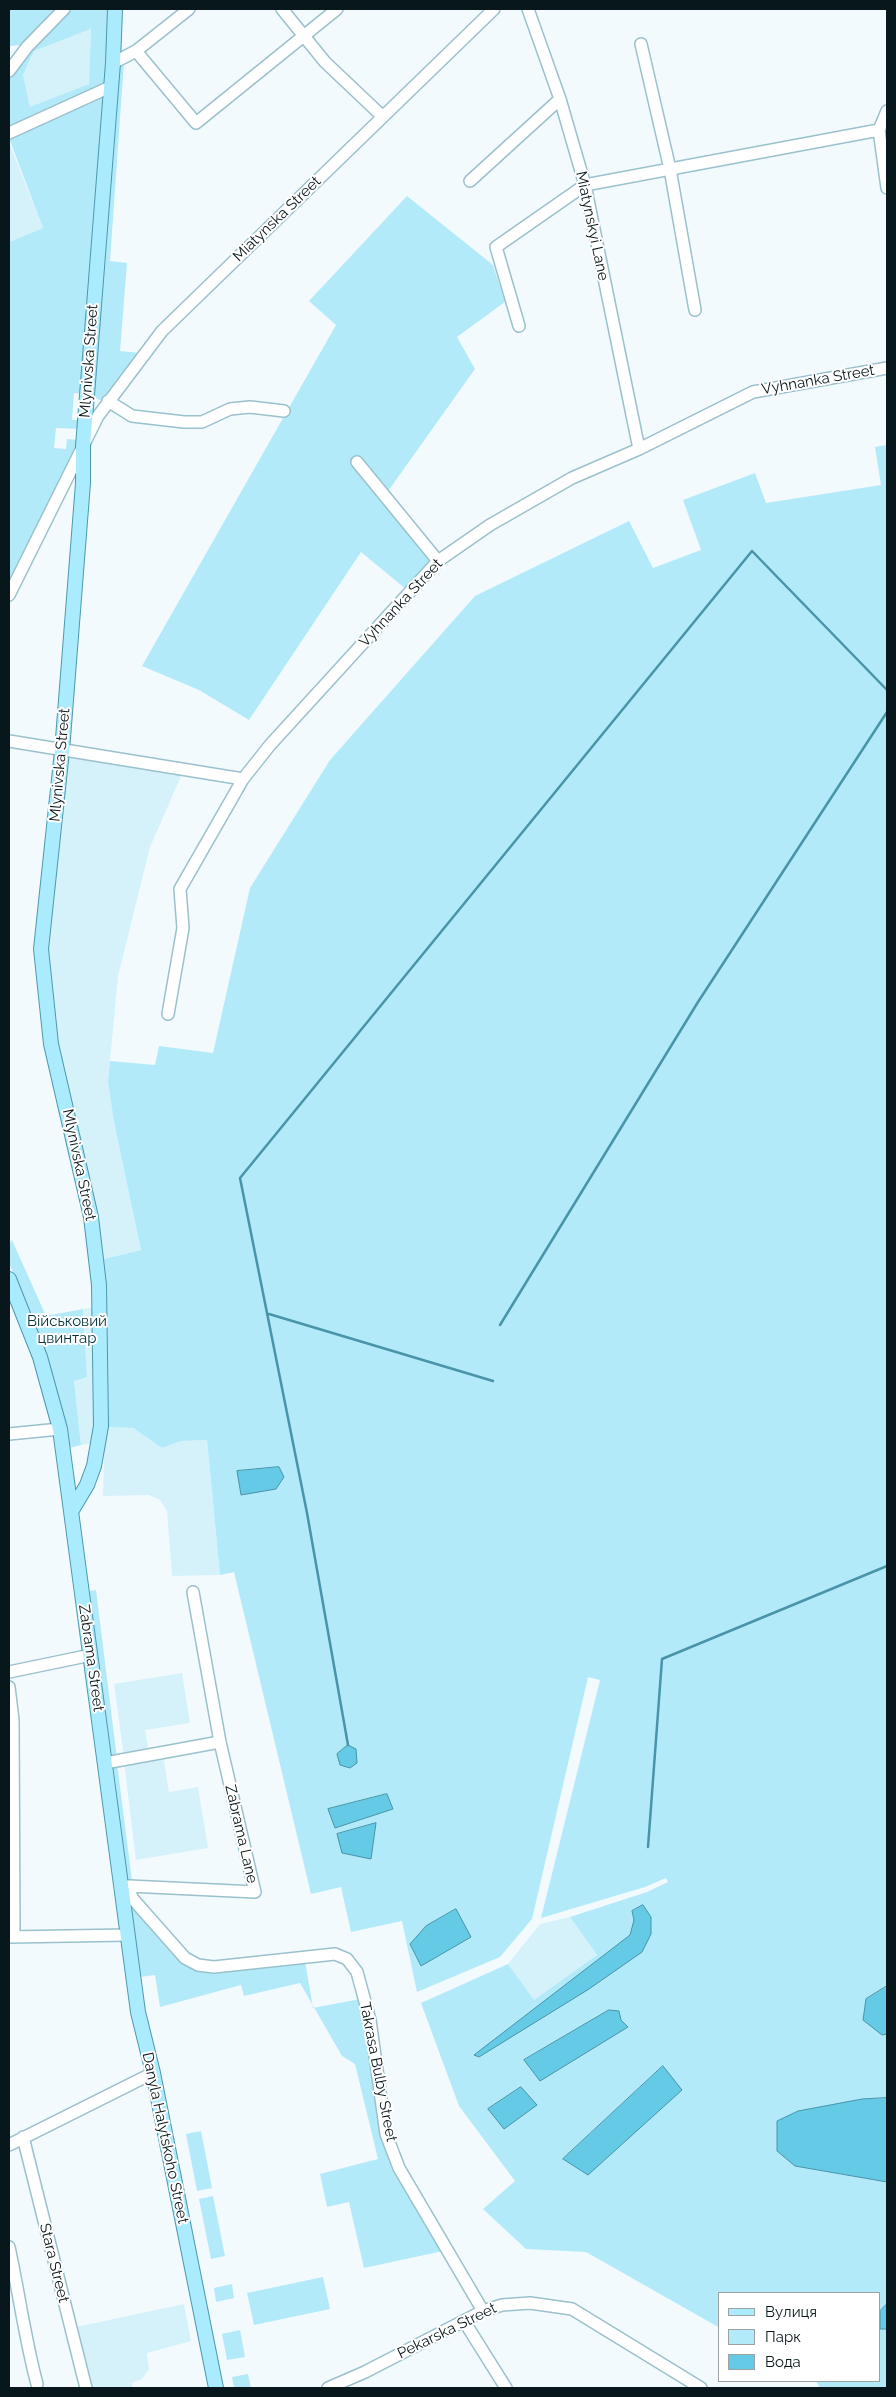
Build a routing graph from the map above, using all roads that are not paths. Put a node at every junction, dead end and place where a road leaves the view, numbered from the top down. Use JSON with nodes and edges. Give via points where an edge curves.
{"nodes":[{"id":1,"x":64,"y":9,"type":"edge"},
{"id":2,"x":115,"y":9,"type":"edge"},
{"id":3,"x":188,"y":9,"type":"edge"},
{"id":4,"x":282,"y":9,"type":"edge"},
{"id":5,"x":337,"y":9,"type":"edge"},
{"id":6,"x":494,"y":9,"type":"edge"},
{"id":7,"x":528,"y":9,"type":"edge"},
{"id":8,"x":304,"y":36,"type":"junction"},
{"id":9,"x":641,"y":44,"type":"dead end"},
{"id":10,"x":136,"y":51,"type":"junction"},
{"id":11,"x":112,"y":63,"type":"junction"},
{"id":12,"x":9,"y":71,"type":"edge"},
{"id":13,"x":110,"y":87,"type":"junction"},
{"id":14,"x":560,"y":100,"type":"junction"},
{"id":15,"x":887,"y":111,"type":"edge"},
{"id":16,"x":382,"y":116,"type":"junction"},
{"id":17,"x":879,"y":130,"type":"junction"},
{"id":18,"x":9,"y":133,"type":"edge"},
{"id":19,"x":670,"y":168,"type":"junction"},
{"id":20,"x":470,"y":181,"type":"dead end"},
{"id":21,"x":585,"y":185,"type":"junction"},
{"id":22,"x":887,"y":188,"type":"edge"},
{"id":23,"x":695,"y":310,"type":"dead end"},
{"id":24,"x":519,"y":326,"type":"dead end"},
{"id":25,"x":887,"y":368,"type":"edge"},
{"id":26,"x":108,"y":401,"type":"junction"},
{"id":27,"x":284,"y":411,"type":"dead end"},
{"id":28,"x":83,"y":446,"type":"junction"},
{"id":29,"x":639,"y":449,"type":"junction"},
{"id":30,"x":357,"y":462,"type":"dead end"},
{"id":31,"x":438,"y":561,"type":"junction"},
{"id":32,"x":9,"y":595,"type":"edge"},
{"id":33,"x":9,"y":741,"type":"edge"},
{"id":34,"x":62,"y":751,"type":"junction"},
{"id":35,"x":243,"y":779,"type":"junction"},
{"id":36,"x":168,"y":1014,"type":"dead end"},
{"id":37,"x":9,"y":1279,"type":"edge"},
{"id":38,"x":60,"y":1429,"type":"junction"},
{"id":39,"x":9,"y":1434,"type":"edge"},
{"id":40,"x":72,"y":1510,"type":"junction"},
{"id":41,"x":194,"y":1592,"type":"dead end"},
{"id":42,"x":91,"y":1655,"type":"junction"},
{"id":43,"x":9,"y":1672,"type":"edge"},
{"id":44,"x":9,"y":1687,"type":"edge"},
{"id":45,"x":220,"y":1742,"type":"junction"},
{"id":46,"x":105,"y":1763,"type":"junction"},
{"id":47,"x":125,"y":1886,"type":"junction"},
{"id":48,"x":128,"y":1935,"type":"junction"},
{"id":49,"x":11,"y":1937,"type":"edge"},
{"id":50,"x":153,"y":2073,"type":"junction"},
{"id":51,"x":22,"y":2138,"type":"junction"},
{"id":52,"x":9,"y":2145,"type":"edge"},
{"id":53,"x":9,"y":2247,"type":"edge"},
{"id":54,"x":483,"y":2311,"type":"junction"},
{"id":55,"x":464,"y":2321,"type":"junction"},
{"id":56,"x":37,"y":2384,"type":"dead end"},
{"id":57,"x":86,"y":2388,"type":"edge"},
{"id":58,"x":216,"y":2388,"type":"edge"},
{"id":59,"x":328,"y":2388,"type":"edge"},
{"id":60,"x":506,"y":2388,"type":"edge"},
{"id":61,"x":701,"y":2388,"type":"edge"}],
"edges":[{"from":1,"to":12,"type":"street"},
{"from":2,"to":11,"type":"main road","name":"Mlynivska Street"},
{"from":3,"to":10,"type":"street"},
{"from":4,"to":8,"type":"street"},
{"from":5,"to":8,"type":"street"},
{"from":6,"to":16,"type":"street","name":"Miatynska Street"},
{"from":7,"to":14,"type":"street","name":"Miatynskyi Lane"},
{"from":8,"to":10,"type":"street","via":[[196,123]]},
{"from":8,"to":16,"type":"street","via":[[325,62]]},
{"from":9,"to":19,"type":"street"},
{"from":10,"to":11,"type":"street"},
{"from":11,"to":13,"type":"main road","name":"Mlynivska Street"},
{"from":13,"to":18,"type":"street"},
{"from":13,"to":28,"type":"main road","name":"Mlynivska Street"},
{"from":14,"to":20,"type":"street"},
{"from":14,"to":21,"type":"street","name":"Miatynskyi Lane"},
{"from":15,"to":17,"type":"street"},
{"from":16,"to":26,"type":"street","name":"Miatynska Street","via":[[162,331]]},
{"from":17,"to":19,"type":"street"},
{"from":17,"to":22,"type":"street"},
{"from":19,"to":21,"type":"street"},
{"from":19,"to":23,"type":"street"},
{"from":21,"to":24,"type":"street","via":[[496,247]]},
{"from":21,"to":29,"type":"street","name":"Miatynskyi Lane"},
{"from":25,"to":29,"type":"street","name":"Vyhnanka Street","via":[[754,392]]},
{"from":26,"to":27,"type":"street","via":[[132,416],[184,422],[202,422],[237,408]]},
{"from":26,"to":28,"type":"street","name":"Miatynska Street"},
{"from":28,"to":32,"type":"street","name":"Miatynska Street"},
{"from":28,"to":34,"type":"main road","name":"Mlynivska Street","via":[[83,483]]},
{"from":29,"to":31,"type":"street","name":"Vyhnanka Street","via":[[572,478],[490,525]]},
{"from":30,"to":31,"type":"street"},
{"from":31,"to":35,"type":"street","name":"Vyhnanka Street","via":[[270,745]]},
{"from":33,"to":34,"type":"street"},
{"from":34,"to":35,"type":"street"},
{"from":34,"to":40,"type":"main road","name":"Mlynivska Street","via":[[42,959],[51,1044],[91,1218],[99,1285],[102,1355],[101,1426],[94,1466],[82,1496]]},
{"from":35,"to":36,"type":"street","name":"Vyhnanka Street","via":[[180,889],[183,928]]},
{"from":37,"to":38,"type":"main road","name":"Zabrama Street","via":[[40,1357]]},
{"from":38,"to":39,"type":"street"},
{"from":38,"to":40,"type":"main road","name":"Zabrama Street"},
{"from":40,"to":42,"type":"main road","name":"Zabrama Street"},
{"from":41,"to":45,"type":"street","name":"Zabrama Lane"},
{"from":42,"to":43,"type":"street"},
{"from":42,"to":46,"type":"main road","name":"Zabrama Street"},
{"from":44,"to":49,"type":"street","via":[[14,1720]]},
{"from":45,"to":46,"type":"street"},
{"from":45,"to":47,"type":"street","name":"Zabrama Lane","via":[[255,1892]]},
{"from":46,"to":47,"type":"main road","name":"Zabrama Street"},
{"from":47,"to":48,"type":"main road","name":"Danyla Halytskoho Street"},
{"from":47,"to":54,"type":"street","name":"Takrasa Bulby Street","via":[[185,1958],[198,1965],[214,1967],[335,1954],[347,1959],[356,1972],[370,2020],[386,2134],[399,2168]]},
{"from":48,"to":49,"type":"street"},
{"from":48,"to":50,"type":"main road","name":"Danyla Halytskoho Street","via":[[138,2012]]},
{"from":50,"to":51,"type":"street"},
{"from":50,"to":58,"type":"main road","name":"Danyla Halytskoho Street"},
{"from":51,"to":52,"type":"street"},
{"from":51,"to":57,"type":"street","name":"Stara Street"},
{"from":53,"to":56,"type":"street"},
{"from":54,"to":55,"type":"street","name":"Pekarska Street"},
{"from":54,"to":61,"type":"street","name":"Pekarska Street","via":[[502,2304],[530,2303],[572,2309]]},
{"from":55,"to":59,"type":"street","name":"Pekarska Street"},
{"from":55,"to":60,"type":"street"}]}
